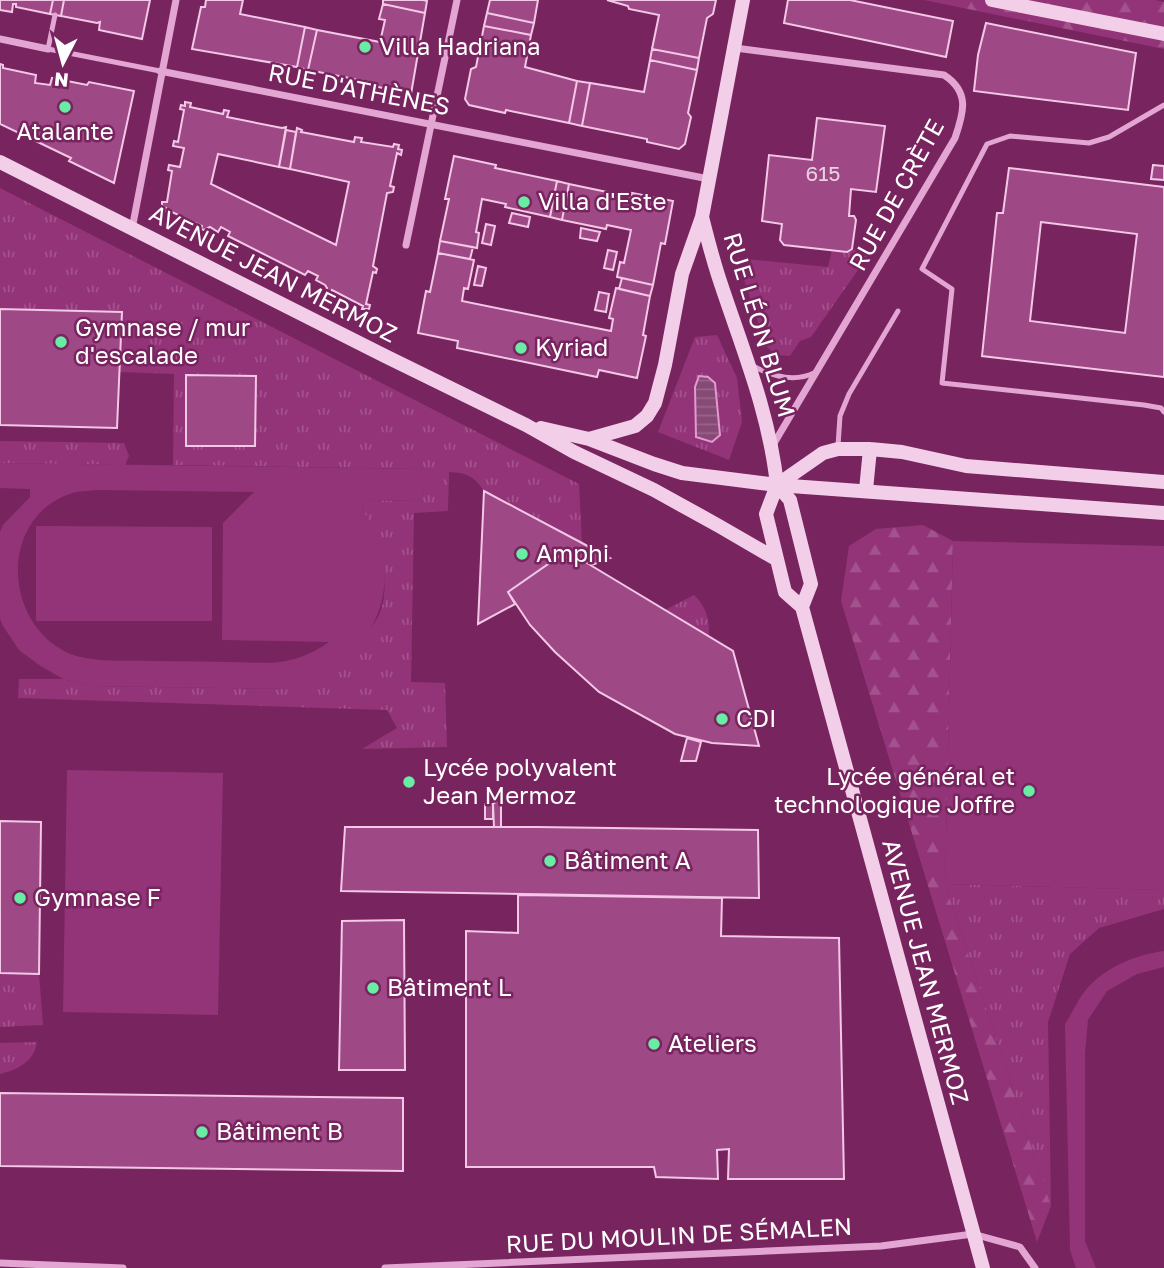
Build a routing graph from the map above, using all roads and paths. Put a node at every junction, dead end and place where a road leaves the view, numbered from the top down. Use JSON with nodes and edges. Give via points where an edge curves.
{"nodes":[{"id":1,"x":176,"y":0,"type":"edge"},
{"id":2,"x":457,"y":0,"type":"edge"},
{"id":3,"x":743,"y":0,"type":"edge"},
{"id":4,"x":992,"y":0,"type":"edge"},
{"id":5,"x":1027,"y":3,"type":"edge"},
{"id":6,"x":55,"y":15,"type":"dead end"},
{"id":7,"x":1164,"y":34,"type":"edge"},
{"id":8,"x":0,"y":39,"type":"edge"},
{"id":9,"x":734,"y":48,"type":"junction"},
{"id":10,"x":48,"y":49,"type":"junction"},
{"id":11,"x":160,"y":71,"type":"junction"},
{"id":12,"x":1164,"y":105,"type":"edge"},
{"id":13,"x":431,"y":124,"type":"junction"},
{"id":14,"x":0,"y":162,"type":"edge"},
{"id":15,"x":710,"y":179,"type":"junction"},
{"id":16,"x":702,"y":217,"type":"junction"},
{"id":17,"x":132,"y":230,"type":"junction"},
{"id":18,"x":406,"y":245,"type":"dead end"},
{"id":19,"x":898,"y":311,"type":"dead end"},
{"id":20,"x":750,"y":364,"type":"junction"},
{"id":21,"x":817,"y":372,"type":"junction"},
{"id":22,"x":1164,"y":412,"type":"edge"},
{"id":23,"x":526,"y":425,"type":"junction"},
{"id":24,"x":589,"y":439,"type":"junction"},
{"id":25,"x":773,"y":445,"type":"junction"},
{"id":26,"x":838,"y":449,"type":"junction"},
{"id":27,"x":870,"y":449,"type":"junction"},
{"id":28,"x":1164,"y":482,"type":"edge"},
{"id":29,"x":777,"y":485,"type":"junction"},
{"id":30,"x":866,"y":490,"type":"junction"},
{"id":31,"x":1164,"y":513,"type":"edge"},
{"id":32,"x":776,"y":559,"type":"junction"},
{"id":33,"x":802,"y":607,"type":"junction"},
{"id":34,"x":973,"y":1234,"type":"junction"},
{"id":35,"x":0,"y":1264,"type":"edge"},
{"id":36,"x":527,"y":1265,"type":"edge"},
{"id":37,"x":123,"y":1268,"type":"edge"},
{"id":38,"x":385,"y":1268,"type":"edge"},
{"id":39,"x":983,"y":1268,"type":"edge"},
{"id":40,"x":1035,"y":1268,"type":"edge"}],
"edges":[{"from":1,"to":11,"type":"street"},
{"from":2,"to":13,"type":"street"},
{"from":3,"to":9,"type":"main road","name":"RUE LÉON BLUM"},
{"from":4,"to":5,"type":"main road"},
{"from":5,"to":7,"type":"main road"},
{"from":6,"to":10,"type":"lane"},
{"from":8,"to":10,"type":"street","name":"RUE D'ATHÈNES"},
{"from":9,"to":15,"type":"main road","name":"RUE LÉON BLUM"},
{"from":9,"to":21,"type":"street","name":"RUE DE CRÈTE","via":[[944,75],[961,94],[964,113],[955,138]]},
{"from":10,"to":11,"type":"lane","name":"RUE D'ATHÈNES"},
{"from":11,"to":13,"type":"street","name":"RUE D'ATHÈNES"},
{"from":11,"to":17,"type":"street"},
{"from":12,"to":22,"type":"lane","via":[[1109,137],[1089,143],[1010,136],[987,144],[922,269],[952,289],[942,383],[1144,405]]},
{"from":13,"to":15,"type":"street","name":"RUE D'ATHÈNES"},
{"from":13,"to":18,"type":"street"},
{"from":14,"to":17,"type":"main road","name":"AVENUE JEAN MERMOZ"},
{"from":15,"to":16,"type":"main road","name":"RUE LÉON BLUM"},
{"from":16,"to":20,"type":"main road","name":"RUE LÉON BLUM"},
{"from":16,"to":24,"type":"main road","name":"RUE LÉON BLUM","via":[[682,274],[655,403],[635,426]]},
{"from":17,"to":23,"type":"main road","name":"AVENUE JEAN MERMOZ"},
{"from":19,"to":26,"type":"lane","via":[[849,394],[840,416]]},
{"from":20,"to":21,"type":"lane","via":[[783,377]]},
{"from":20,"to":25,"type":"main road","name":"RUE LÉON BLUM"},
{"from":21,"to":25,"type":"street","name":"RUE DE CRÈTE"},
{"from":23,"to":24,"type":"main road","name":"AVENUE JEAN MERMOZ"},
{"from":23,"to":32,"type":"main road","name":"AVENUE JEAN MERMOZ"},
{"from":24,"to":29,"type":"main road","name":"AVENUE JEAN MERMOZ","via":[[682,472]]},
{"from":25,"to":29,"type":"main road","name":"RUE LÉON BLUM"},
{"from":26,"to":27,"type":"main road"},
{"from":26,"to":29,"type":"main road","via":[[823,453]]},
{"from":27,"to":28,"type":"main road","via":[[966,466]]},
{"from":27,"to":30,"type":"main road"},
{"from":29,"to":30,"type":"main road"},
{"from":29,"to":32,"type":"main road","name":"AVENUE JEAN MERMOZ","via":[[766,514]]},
{"from":29,"to":33,"type":"main road","name":"AVENUE JEAN MERMOZ","via":[[790,500],[811,584]]},
{"from":30,"to":31,"type":"main road"},
{"from":32,"to":33,"type":"main road","name":"AVENUE JEAN MERMOZ","via":[[785,592]]},
{"from":33,"to":34,"type":"main road","name":"AVENUE JEAN MERMOZ"},
{"from":34,"to":36,"type":"street","name":"RUE DU MOULIN DE SÉMALEN","via":[[881,1246]]},
{"from":34,"to":39,"type":"main road","name":"AVENUE JEAN MERMOZ"},
{"from":34,"to":40,"type":"street","via":[[1020,1247]]},
{"from":35,"to":37,"type":"street"},
{"from":36,"to":38,"type":"street","name":"RUE DU MOULIN DE SÉMALEN"}]}
